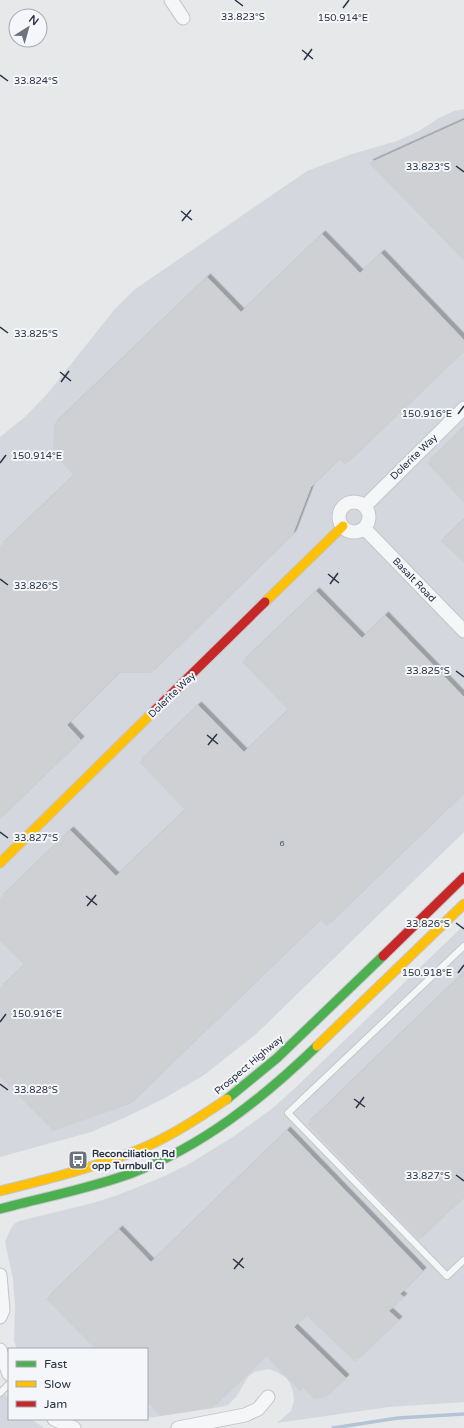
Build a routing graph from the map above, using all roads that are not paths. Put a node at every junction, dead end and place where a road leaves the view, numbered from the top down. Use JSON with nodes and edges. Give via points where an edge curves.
{"nodes":[{"id":1,"x":171,"y":0,"type":"edge"},
{"id":2,"x":183,"y":18,"type":"dead end"},
{"id":3,"x":464,"y":408,"type":"edge"},
{"id":4,"x":364,"y":506,"type":"junction"},
{"id":5,"x":343,"y":526,"type":"junction"},
{"id":6,"x":364,"y":528,"type":"junction"},
{"id":7,"x":464,"y":631,"type":"edge"},
{"id":8,"x":0,"y":863,"type":"edge"},
{"id":9,"x":464,"y":877,"type":"edge"},
{"id":10,"x":464,"y":904,"type":"edge"},
{"id":11,"x":464,"y":946,"type":"edge"},
{"id":12,"x":0,"y":1191,"type":"edge"},
{"id":13,"x":0,"y":1209,"type":"edge"},
{"id":14,"x":464,"y":1260,"type":"edge"},
{"id":15,"x":0,"y":1275,"type":"edge"},
{"id":16,"x":0,"y":1317,"type":"edge"},
{"id":17,"x":0,"y":1350,"type":"edge"},
{"id":18,"x":8,"y":1371,"type":"edge"},
{"id":19,"x":8,"y":1385,"type":"edge"},
{"id":20,"x":0,"y":1393,"type":"edge"},
{"id":21,"x":268,"y":1397,"type":"dead end"},
{"id":22,"x":56,"y":1420,"type":"edge"},
{"id":23,"x":74,"y":1428,"type":"edge"},
{"id":24,"x":178,"y":1428,"type":"edge"}],
"edges":[{"from":1,"to":2,"type":"street"},
{"from":3,"to":4,"type":"street","name":"Dolerite Way"},
{"from":4,"to":5,"type":"street","via":[[356,502],[346,504],[340,517]]},
{"from":4,"to":6,"type":"street","via":[[369,515]]},
{"from":5,"to":6,"type":"street","via":[[355,532]]},
{"from":5,"to":8,"type":"main road","name":"Dolerite Way"},
{"from":6,"to":7,"type":"street","name":"Basalt Road"},
{"from":9,"to":12,"type":"main road","name":"Prospect Highway","via":[[276,1059],[227,1099],[164,1138],[118,1158]]},
{"from":10,"to":13,"type":"main road","via":[[295,1068],[256,1102],[217,1130],[166,1158],[123,1176],[94,1186]]},
{"from":11,"to":14,"type":"lane","via":[[288,1113],[446,1276]]},
{"from":15,"to":16,"type":"street","via":[[3,1310]]},
{"from":17,"to":18,"type":"street"},
{"from":19,"to":20,"type":"lane"},
{"from":21,"to":24,"type":"street","via":[[258,1409],[245,1415]]},
{"from":22,"to":23,"type":"street"}]}
